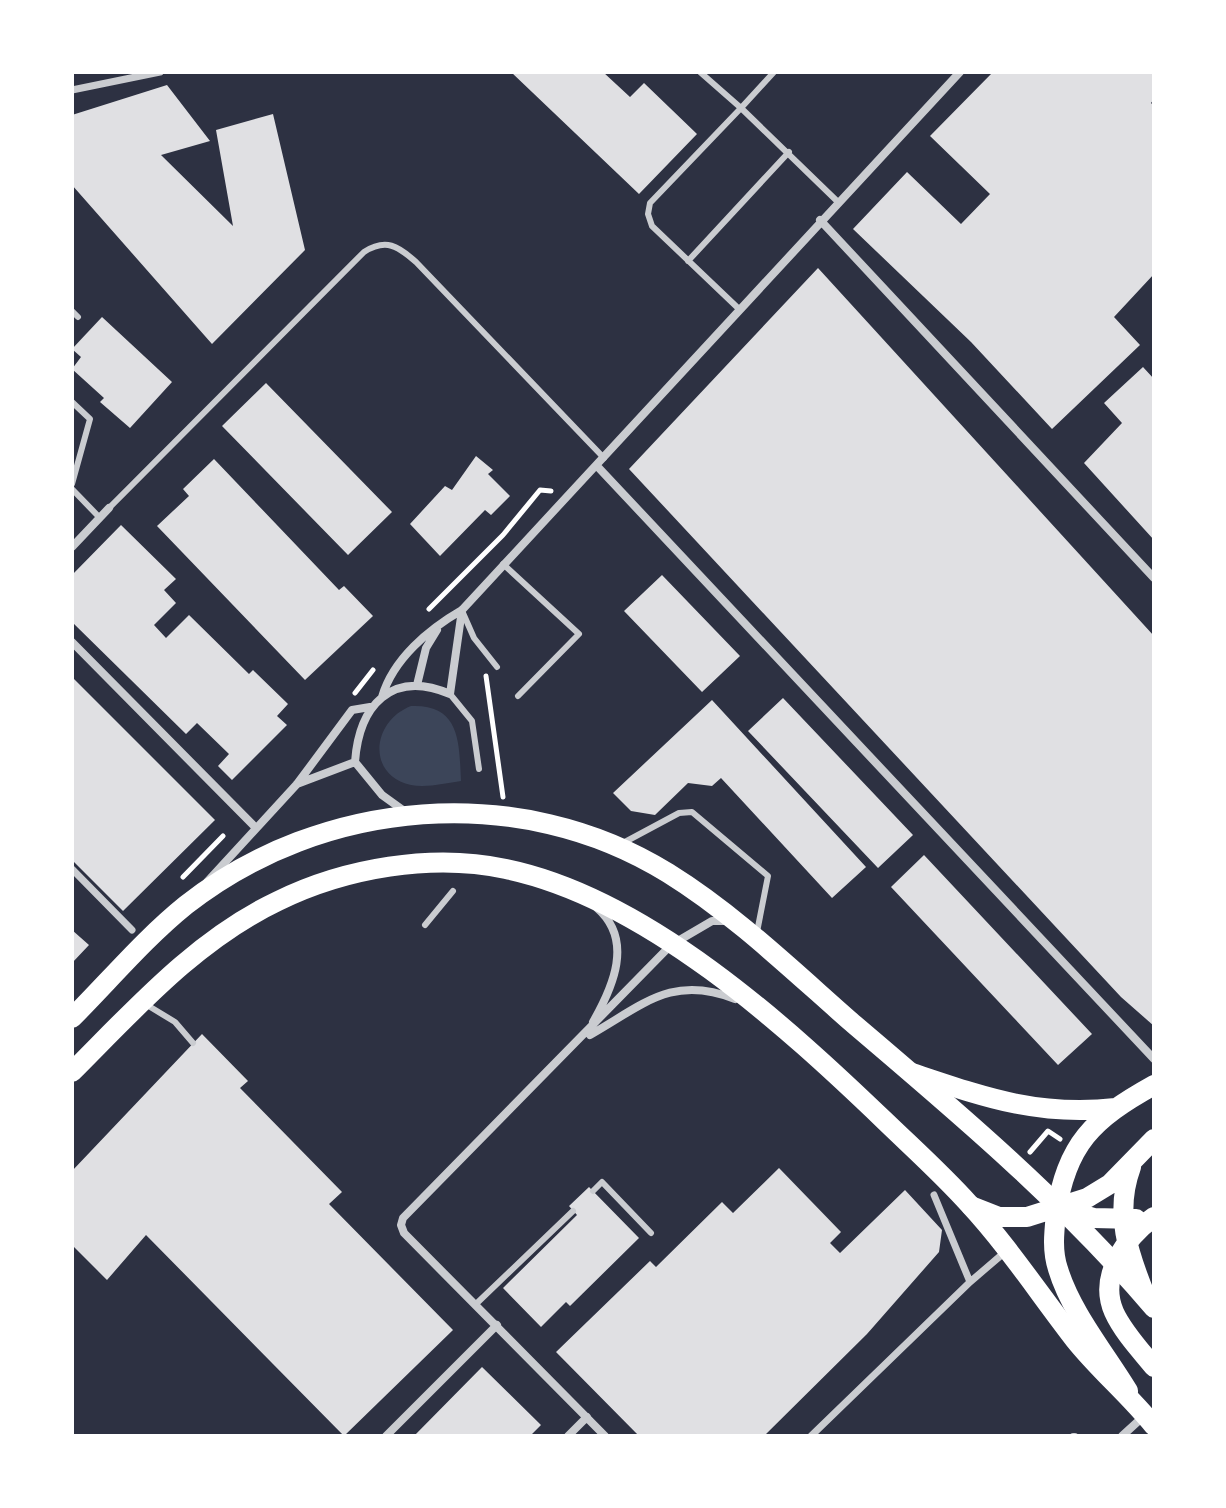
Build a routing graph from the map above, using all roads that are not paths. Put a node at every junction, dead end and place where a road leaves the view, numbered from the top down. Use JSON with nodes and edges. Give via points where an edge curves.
{"nodes":[{"id":1,"x":160,"y":72,"type":"edge"},
{"id":2,"x":700,"y":72,"type":"edge"},
{"id":3,"x":774,"y":72,"type":"edge"},
{"id":4,"x":960,"y":72,"type":"edge"},
{"id":5,"x":72,"y":90,"type":"edge"},
{"id":6,"x":741,"y":108,"type":"junction"},
{"id":7,"x":789,"y":152,"type":"junction"},
{"id":8,"x":838,"y":202,"type":"junction"},
{"id":9,"x":820,"y":220,"type":"junction"},
{"id":10,"x":688,"y":261,"type":"junction"},
{"id":11,"x":739,"y":309,"type":"junction"},
{"id":12,"x":72,"y":402,"type":"edge"},
{"id":13,"x":604,"y":458,"type":"junction"},
{"id":14,"x":597,"y":466,"type":"junction"},
{"id":15,"x":72,"y":486,"type":"edge"},
{"id":16,"x":109,"y":508,"type":"joint"},
{"id":17,"x":100,"y":518,"type":"junction"},
{"id":18,"x":72,"y":547,"type":"edge"},
{"id":19,"x":503,"y":564,"type":"junction"},
{"id":20,"x":1154,"y":578,"type":"edge"},
{"id":21,"x":462,"y":610,"type":"junction"},
{"id":22,"x":442,"y":621,"type":"junction"},
{"id":23,"x":72,"y":642,"type":"edge"},
{"id":24,"x":497,"y":667,"type":"dead end"},
{"id":25,"x":417,"y":685,"type":"junction"},
{"id":26,"x":450,"y":694,"type":"junction"},
{"id":27,"x":518,"y":696,"type":"dead end"},
{"id":28,"x":382,"y":697,"type":"junction"},
{"id":29,"x":370,"y":707,"type":"junction"},
{"id":30,"x":355,"y":762,"type":"junction"},
{"id":31,"x":479,"y":769,"type":"dead end"},
{"id":32,"x":297,"y":784,"type":"junction"},
{"id":33,"x":408,"y":814,"type":"junction"},
{"id":34,"x":256,"y":828,"type":"junction"},
{"id":35,"x":617,"y":847,"type":"junction"},
{"id":36,"x":72,"y":869,"type":"edge"},
{"id":37,"x":453,"y":891,"type":"dead end"},
{"id":38,"x":578,"y":891,"type":"junction"},
{"id":39,"x":186,"y":905,"type":"junction"},
{"id":40,"x":734,"y":921,"type":"junction"},
{"id":41,"x":425,"y":925,"type":"dead end"},
{"id":42,"x":132,"y":930,"type":"dead end"},
{"id":43,"x":755,"y":939,"type":"junction"},
{"id":44,"x":671,"y":945,"type":"junction"},
{"id":45,"x":142,"y":1002,"type":"junction"},
{"id":46,"x":762,"y":1010,"type":"junction"},
{"id":47,"x":72,"y":1018,"type":"edge"},
{"id":48,"x":583,"y":1039,"type":"junction"},
{"id":49,"x":193,"y":1043,"type":"dead end"},
{"id":50,"x":1154,"y":1059,"type":"edge"},
{"id":51,"x":72,"y":1072,"type":"edge"},
{"id":52,"x":912,"y":1073,"type":"junction"},
{"id":53,"x":1154,"y":1085,"type":"edge"},
{"id":54,"x":1116,"y":1108,"type":"junction"},
{"id":55,"x":1154,"y":1139,"type":"edge"},
{"id":56,"x":1134,"y":1159,"type":"junction"},
{"id":57,"x":593,"y":1191,"type":"dead end"},
{"id":58,"x":934,"y":1195,"type":"dead end"},
{"id":59,"x":971,"y":1206,"type":"junction"},
{"id":60,"x":1057,"y":1207,"type":"junction"},
{"id":61,"x":573,"y":1211,"type":"dead end"},
{"id":62,"x":1154,"y":1217,"type":"edge"},
{"id":63,"x":1124,"y":1230,"type":"junction"},
{"id":64,"x":651,"y":1233,"type":"dead end"},
{"id":65,"x":1007,"y":1250,"type":"junction"},
{"id":66,"x":1116,"y":1265,"type":"junction"},
{"id":67,"x":970,"y":1282,"type":"junction"},
{"id":68,"x":476,"y":1304,"type":"junction"},
{"id":69,"x":1151,"y":1305,"type":"edge"},
{"id":70,"x":497,"y":1325,"type":"junction"},
{"id":71,"x":1154,"y":1367,"type":"edge"},
{"id":72,"x":1145,"y":1415,"type":"edge"},
{"id":73,"x":587,"y":1417,"type":"junction"},
{"id":74,"x":386,"y":1436,"type":"edge"},
{"id":75,"x":568,"y":1436,"type":"edge"},
{"id":76,"x":605,"y":1436,"type":"edge"},
{"id":77,"x":811,"y":1436,"type":"edge"},
{"id":78,"x":1122,"y":1436,"type":"edge"}],
"edges":[{"from":1,"to":5,"type":"street"},
{"from":2,"to":6,"type":"lane"},
{"from":3,"to":6,"type":"lane"},
{"from":4,"to":8,"type":"street"},
{"from":6,"to":7,"type":"lane"},
{"from":6,"to":10,"type":"lane","via":[[650,203],[652,226]]},
{"from":7,"to":8,"type":"lane"},
{"from":7,"to":10,"type":"lane"},
{"from":8,"to":9,"type":"street"},
{"from":9,"to":11,"type":"street"},
{"from":9,"to":20,"type":"street"},
{"from":10,"to":11,"type":"lane"},
{"from":11,"to":13,"type":"street"},
{"from":12,"to":15,"type":"lane","via":[[90,419]]},
{"from":13,"to":14,"type":"street"},
{"from":13,"to":16,"type":"lane","via":[[416,262],[390,243],[377,244]]},
{"from":14,"to":19,"type":"street"},
{"from":14,"to":50,"type":"street"},
{"from":15,"to":17,"type":"lane"},
{"from":16,"to":17,"type":"street"},
{"from":17,"to":18,"type":"street"},
{"from":19,"to":21,"type":"street"},
{"from":19,"to":27,"type":"lane","via":[[579,634]]},
{"from":21,"to":22,"type":"street"},
{"from":21,"to":24,"type":"lane"},
{"from":21,"to":26,"type":"street"},
{"from":22,"to":25,"type":"street","via":[[426,648]]},
{"from":22,"to":28,"type":"street","via":[[388,677]]},
{"from":23,"to":34,"type":"street"},
{"from":25,"to":26,"type":"street"},
{"from":25,"to":28,"type":"street"},
{"from":26,"to":31,"type":"lane","via":[[472,721]]},
{"from":28,"to":29,"type":"street"},
{"from":29,"to":30,"type":"street","via":[[357,737]]},
{"from":29,"to":32,"type":"street","via":[[352,710]]},
{"from":30,"to":32,"type":"street"},
{"from":30,"to":33,"type":"street","via":[[382,795]]},
{"from":32,"to":34,"type":"street"},
{"from":33,"to":35,"type":"main road","via":[[504,815]]},
{"from":33,"to":39,"type":"main road","via":[[327,831],[256,862]]},
{"from":34,"to":39,"type":"street"},
{"from":35,"to":40,"type":"main road","via":[[666,872]]},
{"from":35,"to":43,"type":"lane","via":[[679,813],[692,812],[768,876]]},
{"from":36,"to":42,"type":"street"},
{"from":37,"to":41,"type":"lane"},
{"from":38,"to":44,"type":"main road"},
{"from":38,"to":45,"type":"main road","via":[[503,868],[428,863],[353,873],[278,901],[215,938]]},
{"from":38,"to":48,"type":"street","via":[[602,912],[615,935],[618,955],[606,999]]},
{"from":39,"to":47,"type":"main road"},
{"from":40,"to":43,"type":"main road"},
{"from":40,"to":44,"type":"street","via":[[712,921]]},
{"from":43,"to":52,"type":"main road"},
{"from":44,"to":46,"type":"main road"},
{"from":44,"to":48,"type":"street"},
{"from":45,"to":49,"type":"lane","via":[[175,1022]]},
{"from":45,"to":51,"type":"main road"},
{"from":46,"to":48,"type":"street","via":[[720,993],[667,991]]},
{"from":46,"to":59,"type":"main road","via":[[829,1067]]},
{"from":48,"to":68,"type":"street","via":[[403,1218],[404,1233]]},
{"from":52,"to":54,"type":"main road","via":[[1040,1110]]},
{"from":52,"to":60,"type":"main road"},
{"from":53,"to":54,"type":"main road"},
{"from":54,"to":60,"type":"main road","via":[[1074,1149],[1061,1178]]},
{"from":55,"to":56,"type":"main road"},
{"from":56,"to":60,"type":"main road","via":[[1098,1191]]},
{"from":56,"to":63,"type":"main road","via":[[1122,1192]]},
{"from":57,"to":64,"type":"lane","via":[[602,1182]]},
{"from":58,"to":67,"type":"street"},
{"from":59,"to":60,"type":"main road","via":[[999,1217],[1027,1217]]},
{"from":59,"to":65,"type":"main road"},
{"from":60,"to":63,"type":"main road"},
{"from":60,"to":66,"type":"main road"},
{"from":60,"to":72,"type":"main road","via":[[1053,1239],[1061,1278]]},
{"from":61,"to":68,"type":"lane"},
{"from":62,"to":63,"type":"main road"},
{"from":63,"to":66,"type":"main road"},
{"from":63,"to":69,"type":"main road"},
{"from":65,"to":67,"type":"street"},
{"from":65,"to":72,"type":"main road","via":[[1078,1344]]},
{"from":66,"to":69,"type":"main road"},
{"from":66,"to":71,"type":"main road","via":[[1108,1290],[1114,1312]]},
{"from":67,"to":77,"type":"street"},
{"from":68,"to":70,"type":"street"},
{"from":70,"to":73,"type":"street"},
{"from":70,"to":74,"type":"street"},
{"from":72,"to":78,"type":"street"},
{"from":73,"to":75,"type":"street"},
{"from":73,"to":76,"type":"street"}]}
